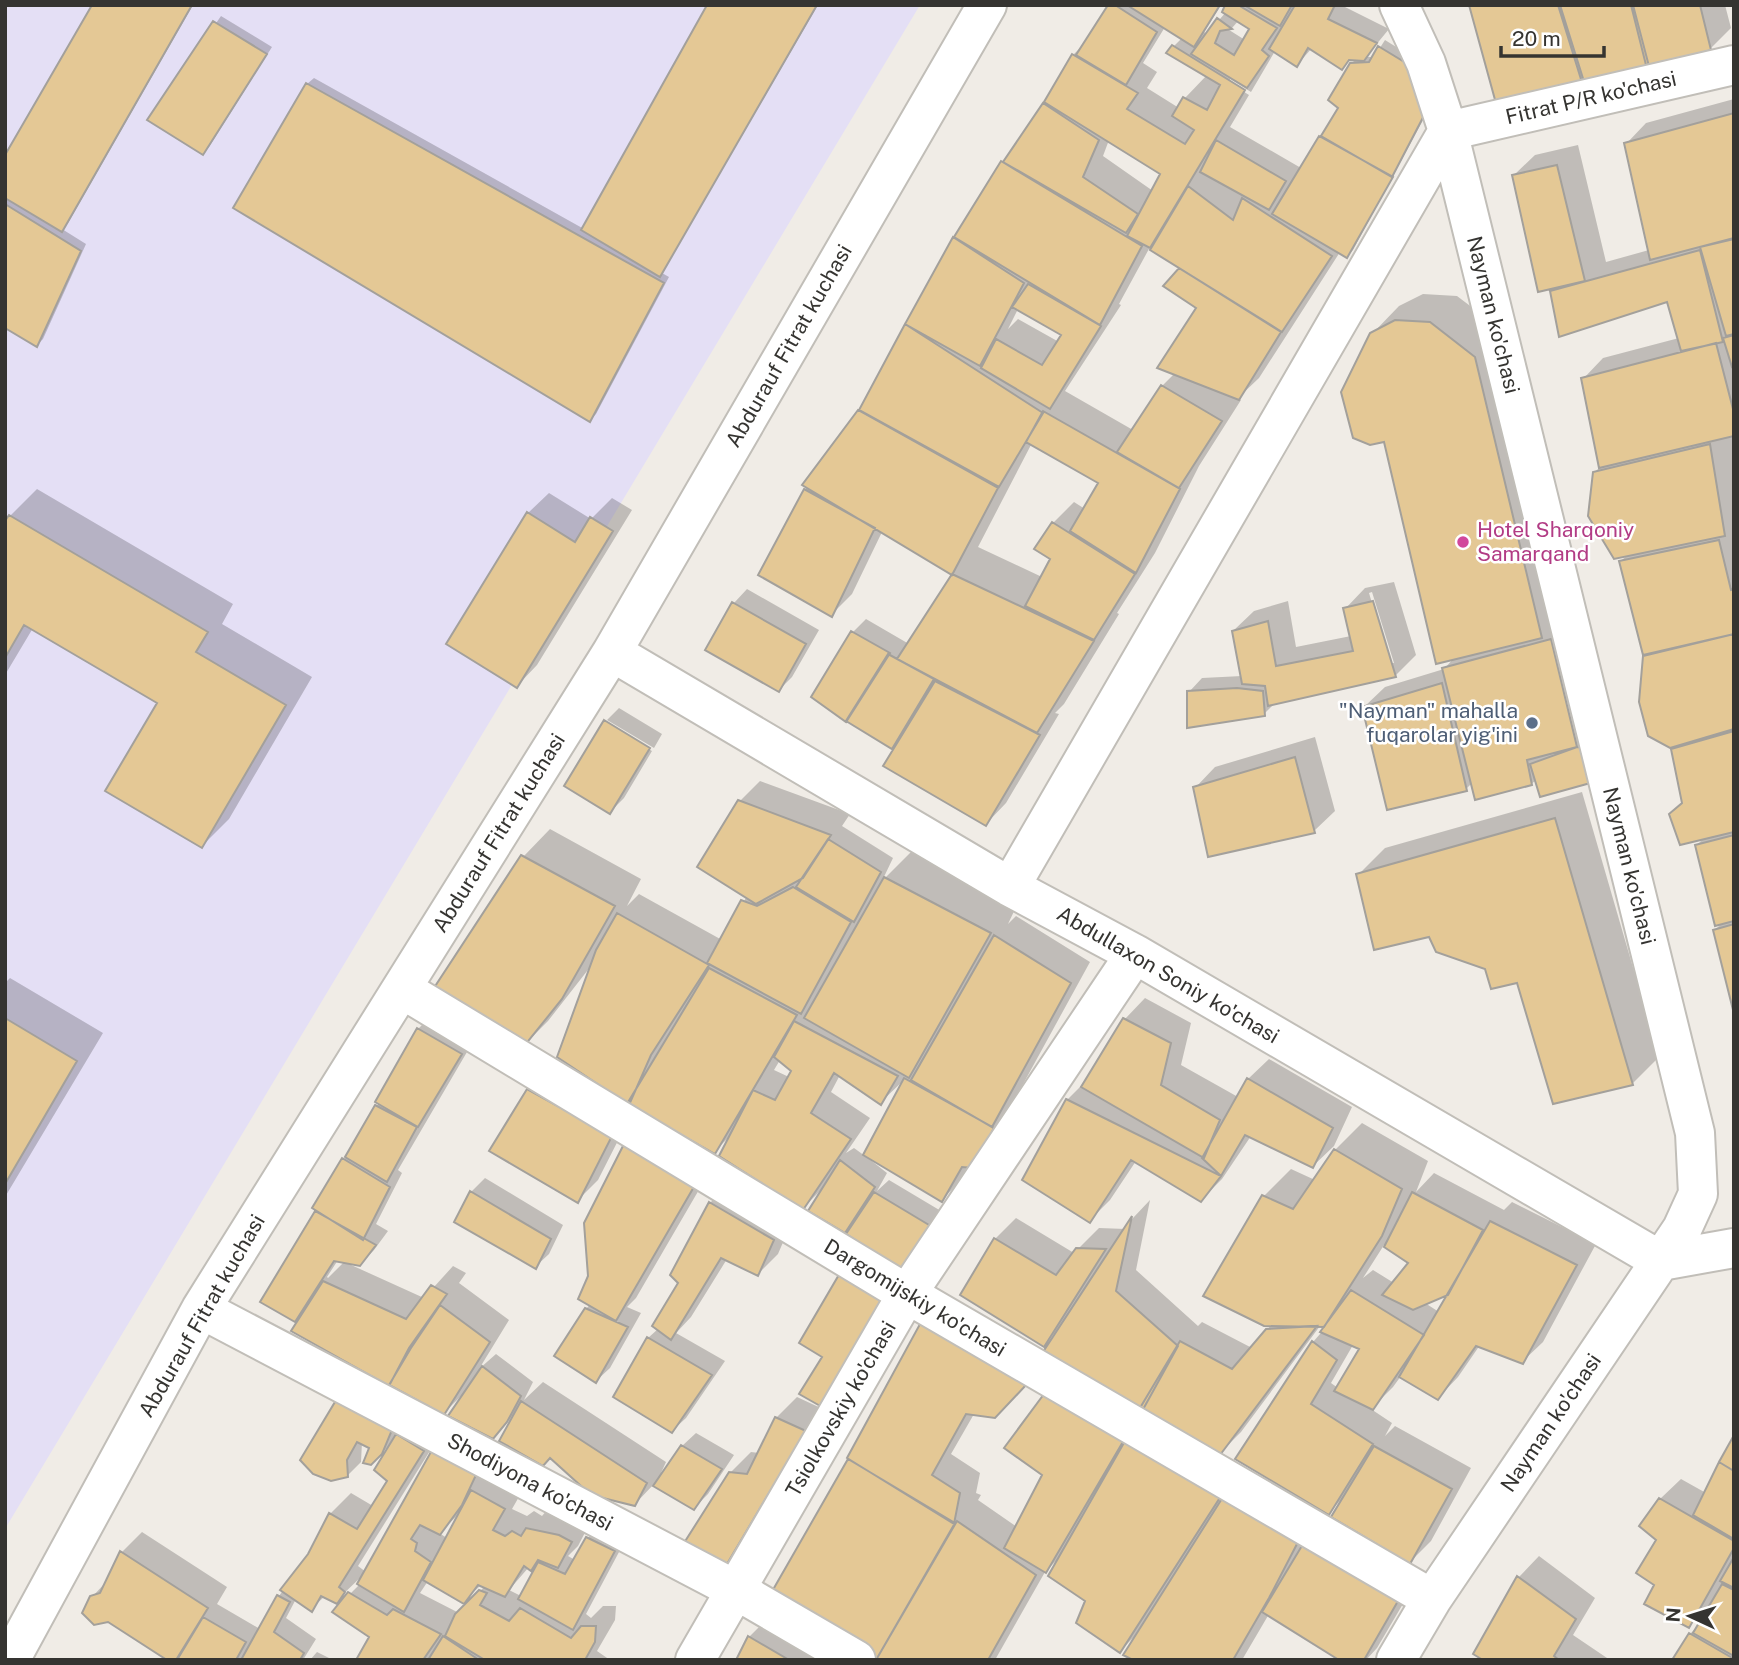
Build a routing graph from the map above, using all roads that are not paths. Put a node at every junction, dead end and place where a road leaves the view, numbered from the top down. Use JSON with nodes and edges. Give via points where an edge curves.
{"nodes":[{"id":1,"x":987,"y":5,"type":"edge"},
{"id":2,"x":1399,"y":5,"type":"edge"},
{"id":3,"x":1734,"y":65,"type":"edge"},
{"id":4,"x":1448,"y":131,"type":"junction"},
{"id":5,"x":612,"y":652,"type":"junction"},
{"id":6,"x":1010,"y":887,"type":"junction"},
{"id":7,"x":1135,"y":954,"type":"junction"},
{"id":8,"x":402,"y":989,"type":"junction"},
{"id":9,"x":1734,"y":1248,"type":"edge"},
{"id":10,"x":1661,"y":1261,"type":"junction"},
{"id":11,"x":907,"y":1294,"type":"junction"},
{"id":12,"x":201,"y":1309,"type":"junction"},
{"id":13,"x":736,"y":1590,"type":"junction"},
{"id":14,"x":1432,"y":1599,"type":"junction"},
{"id":15,"x":14,"y":1655,"type":"edge"},
{"id":16,"x":695,"y":1660,"type":"edge"},
{"id":17,"x":856,"y":1660,"type":"edge"},
{"id":18,"x":1396,"y":1660,"type":"edge"}],
"edges":[{"from":1,"to":5,"type":"street","name":"Abdurauf Fitrat kuchasi"},
{"from":2,"to":4,"type":"street","name":"Nayman ko'chasi","via":[[1426,63]]},
{"from":3,"to":4,"type":"street","name":"Fitrat P/R ko'chasi"},
{"from":4,"to":6,"type":"street"},
{"from":4,"to":10,"type":"street","name":"Nayman ko'chasi","via":[[1695,1133],[1698,1194]]},
{"from":5,"to":6,"type":"street","name":"Abdullaxon Soniy ko'chasi"},
{"from":5,"to":8,"type":"street","name":"Abdurauf Fitrat kuchasi"},
{"from":6,"to":7,"type":"street","name":"Abdullaxon Soniy ko'chasi"},
{"from":7,"to":10,"type":"street","name":"Abdullaxon Soniy ko'chasi"},
{"from":7,"to":11,"type":"street","name":"Tsiolkovskiy ko'chasi"},
{"from":8,"to":11,"type":"street","name":"Dargomijskiy ko'chasi"},
{"from":8,"to":12,"type":"street","name":"Abdurauf Fitrat kuchasi"},
{"from":9,"to":10,"type":"street"},
{"from":10,"to":14,"type":"street","name":"Nayman ko'chasi"},
{"from":11,"to":13,"type":"street","name":"Tsiolkovskiy ko'chasi"},
{"from":11,"to":14,"type":"street","name":"Dargomijskiy ko'chasi"},
{"from":12,"to":13,"type":"street","name":"Shodiyona ko'chasi"},
{"from":12,"to":15,"type":"street","name":"Abdurauf Fitrat kuchasi"},
{"from":13,"to":16,"type":"street","name":"Tsiolkovskiy ko'chasi"},
{"from":13,"to":17,"type":"street","name":"Shodiyona ko'chasi"},
{"from":14,"to":18,"type":"street","name":"Nayman ko'chasi"}]}
